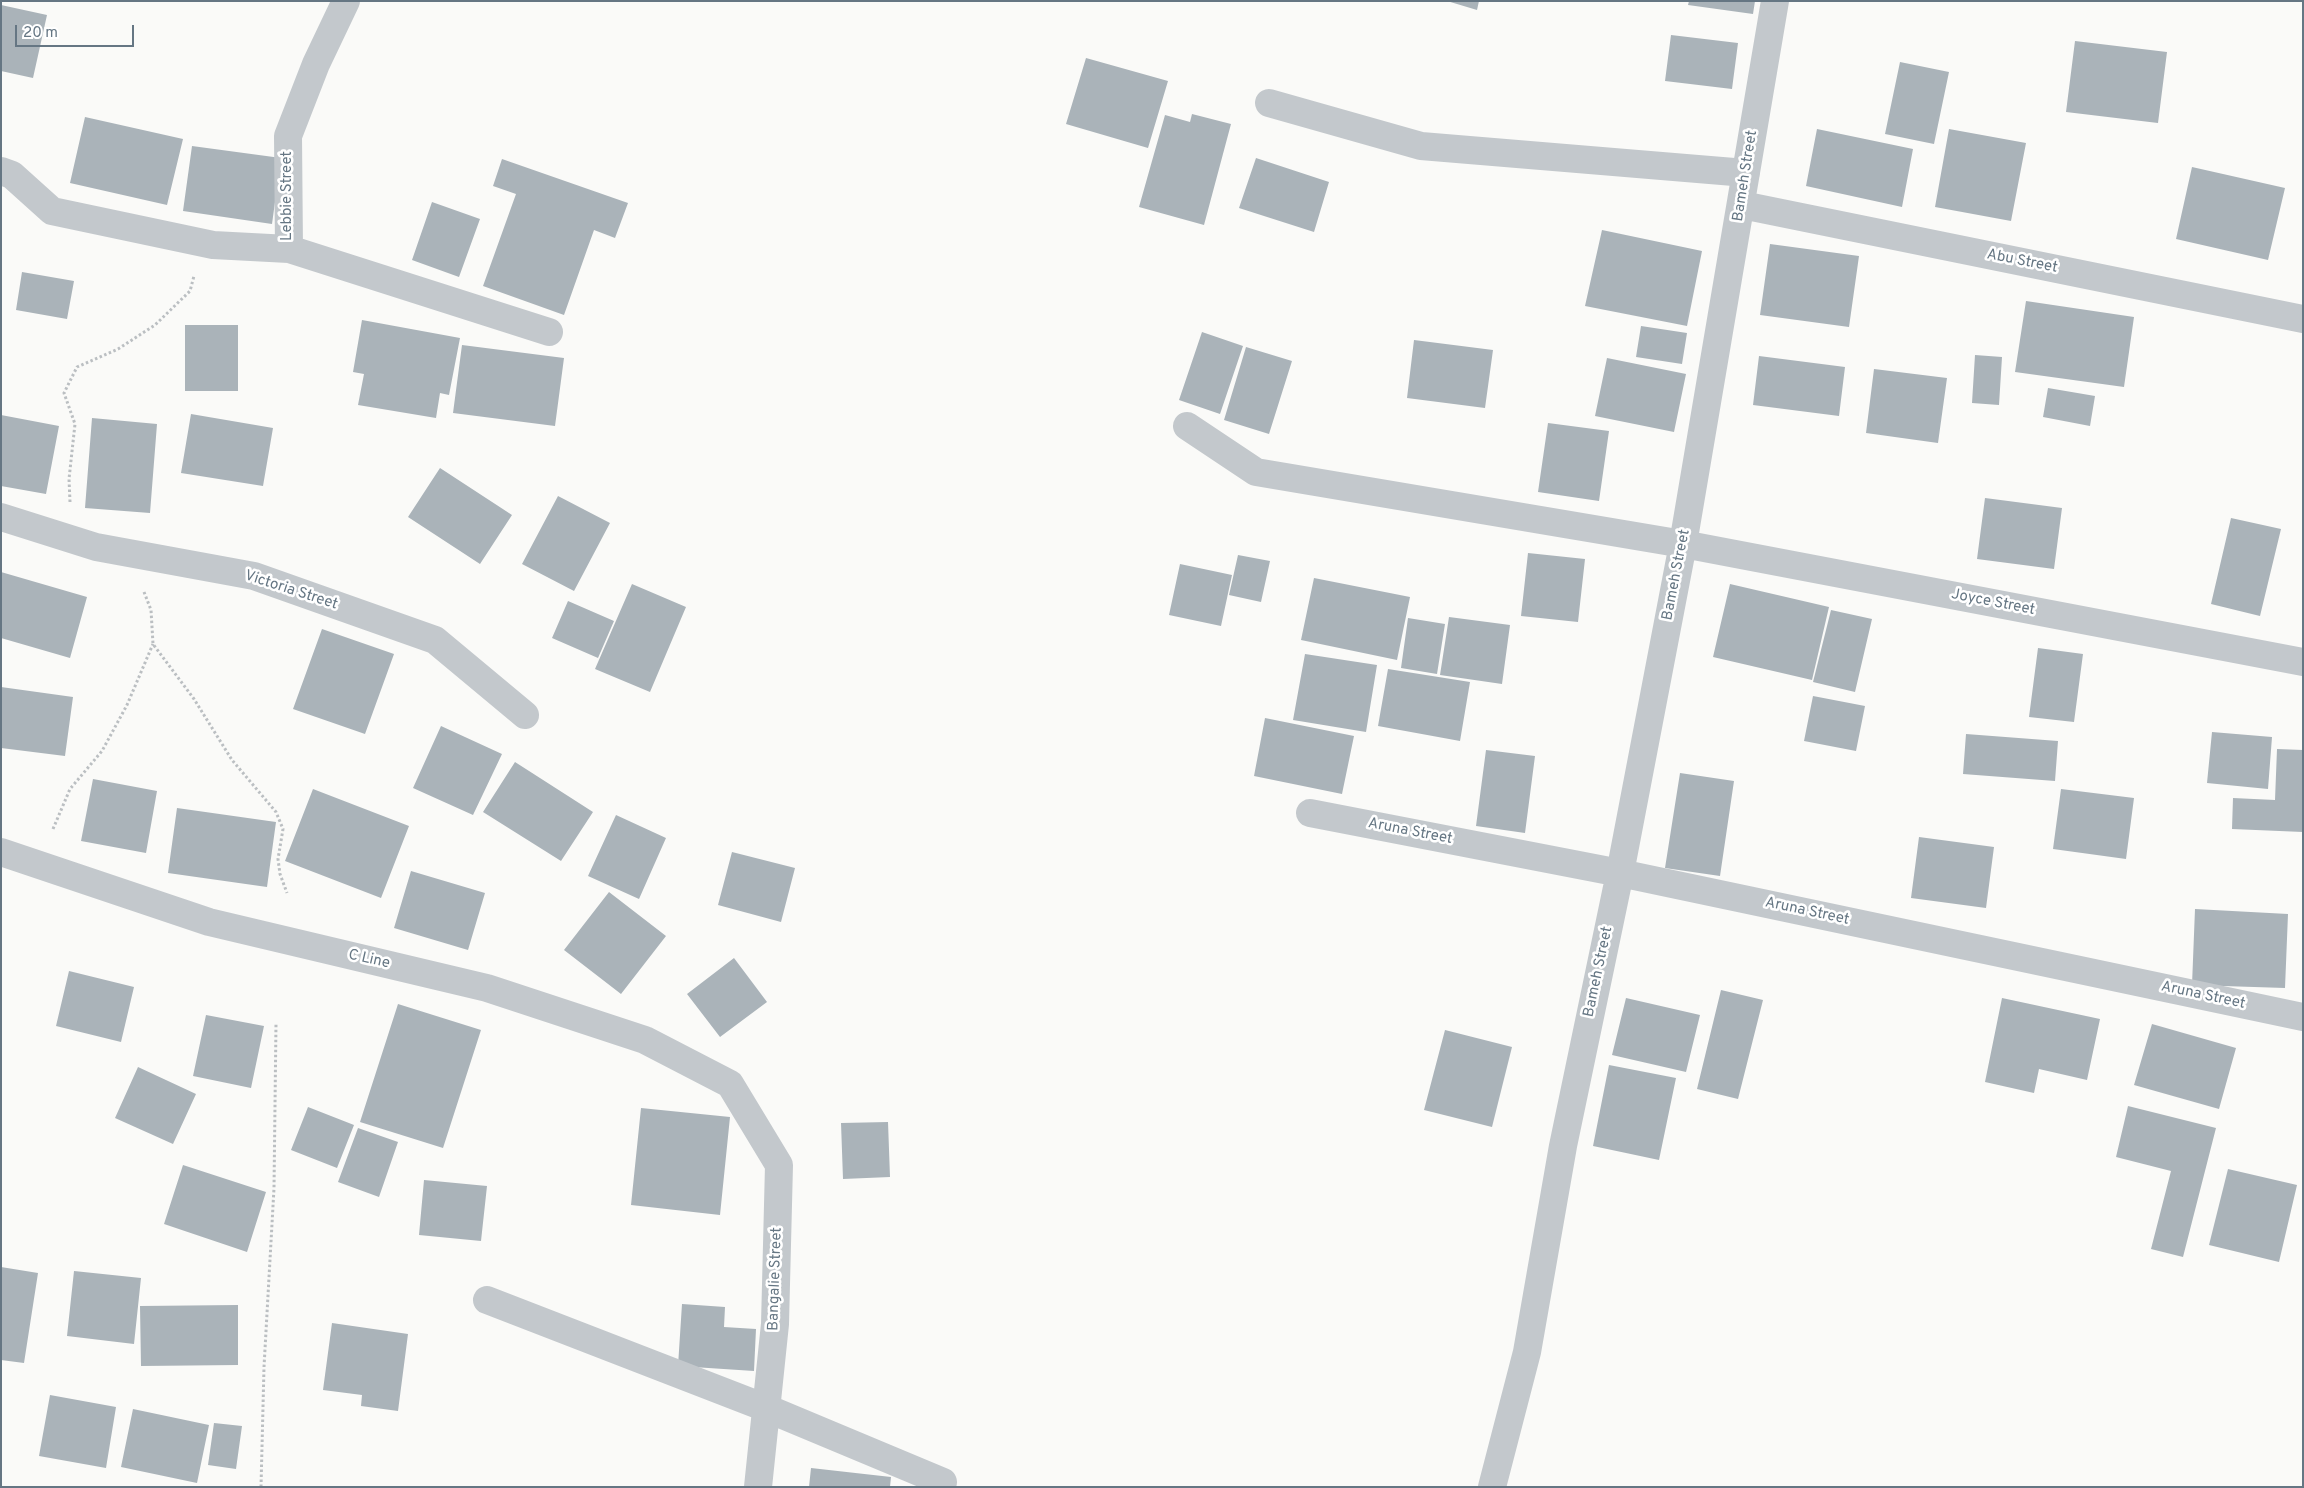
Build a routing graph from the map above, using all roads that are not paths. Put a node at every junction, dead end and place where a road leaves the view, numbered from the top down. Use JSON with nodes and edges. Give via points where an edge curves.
{"nodes":[{"id":1,"x":346,"y":1,"type":"edge"},
{"id":2,"x":1775,"y":1,"type":"edge"},
{"id":3,"x":1269,"y":103,"type":"dead end"},
{"id":4,"x":1,"y":171,"type":"edge"},
{"id":5,"x":1746,"y":173,"type":"junction"},
{"id":6,"x":1742,"y":205,"type":"junction"},
{"id":7,"x":289,"y":249,"type":"junction"},
{"id":8,"x":2303,"y":318,"type":"edge"},
{"id":9,"x":549,"y":332,"type":"dead end"},
{"id":10,"x":1187,"y":426,"type":"dead end"},
{"id":11,"x":1,"y":517,"type":"edge"},
{"id":12,"x":1684,"y":544,"type":"junction"},
{"id":13,"x":2303,"y":662,"type":"edge"},
{"id":14,"x":525,"y":715,"type":"dead end"},
{"id":15,"x":1310,"y":813,"type":"dead end"},
{"id":16,"x":1,"y":852,"type":"edge"},
{"id":17,"x":1620,"y":873,"type":"junction"},
{"id":18,"x":2303,"y":1017,"type":"edge"},
{"id":19,"x":730,"y":1084,"type":"joint"},
{"id":20,"x":486,"y":1300,"type":"dead end"},
{"id":21,"x":766,"y":1408,"type":"junction"},
{"id":22,"x":943,"y":1482,"type":"dead end"},
{"id":23,"x":758,"y":1487,"type":"edge"},
{"id":24,"x":1492,"y":1487,"type":"edge"}],
"edges":[{"from":1,"to":7,"type":"street","name":"Lebbie Street","via":[[316,64],[288,136]]},
{"from":2,"to":5,"type":"street","name":"Bameh Street"},
{"from":3,"to":5,"type":"street","via":[[1422,146]]},
{"from":4,"to":7,"type":"street","name":"Lebbie Street","via":[[12,175],[52,211],[214,245]]},
{"from":5,"to":6,"type":"street","name":"Bameh Street"},
{"from":6,"to":8,"type":"street","name":"Abu Street"},
{"from":6,"to":12,"type":"street","name":"Bameh Street"},
{"from":7,"to":9,"type":"street"},
{"from":10,"to":12,"type":"street","name":"Joyce Street","via":[[1256,472]]},
{"from":11,"to":14,"type":"street","name":"Victoria Street","via":[[127,553],[254,576],[435,640]]},
{"from":12,"to":13,"type":"street","name":"Joyce Street"},
{"from":12,"to":17,"type":"street","name":"Bameh Street"},
{"from":15,"to":17,"type":"street","name":"Aruna Street"},
{"from":16,"to":19,"type":"street","name":"C Line","via":[[209,922],[486,988],[645,1040]]},
{"from":17,"to":18,"type":"street","name":"Aruna Street"},
{"from":17,"to":24,"type":"street","name":"Bameh Street","via":[[1563,1146],[1527,1352]]},
{"from":19,"to":21,"type":"street","name":"Bangalie Street","via":[[779,1165],[775,1324]]},
{"from":20,"to":21,"type":"street"},
{"from":21,"to":22,"type":"street"},
{"from":21,"to":23,"type":"street","name":"Bangalie Street"}]}
